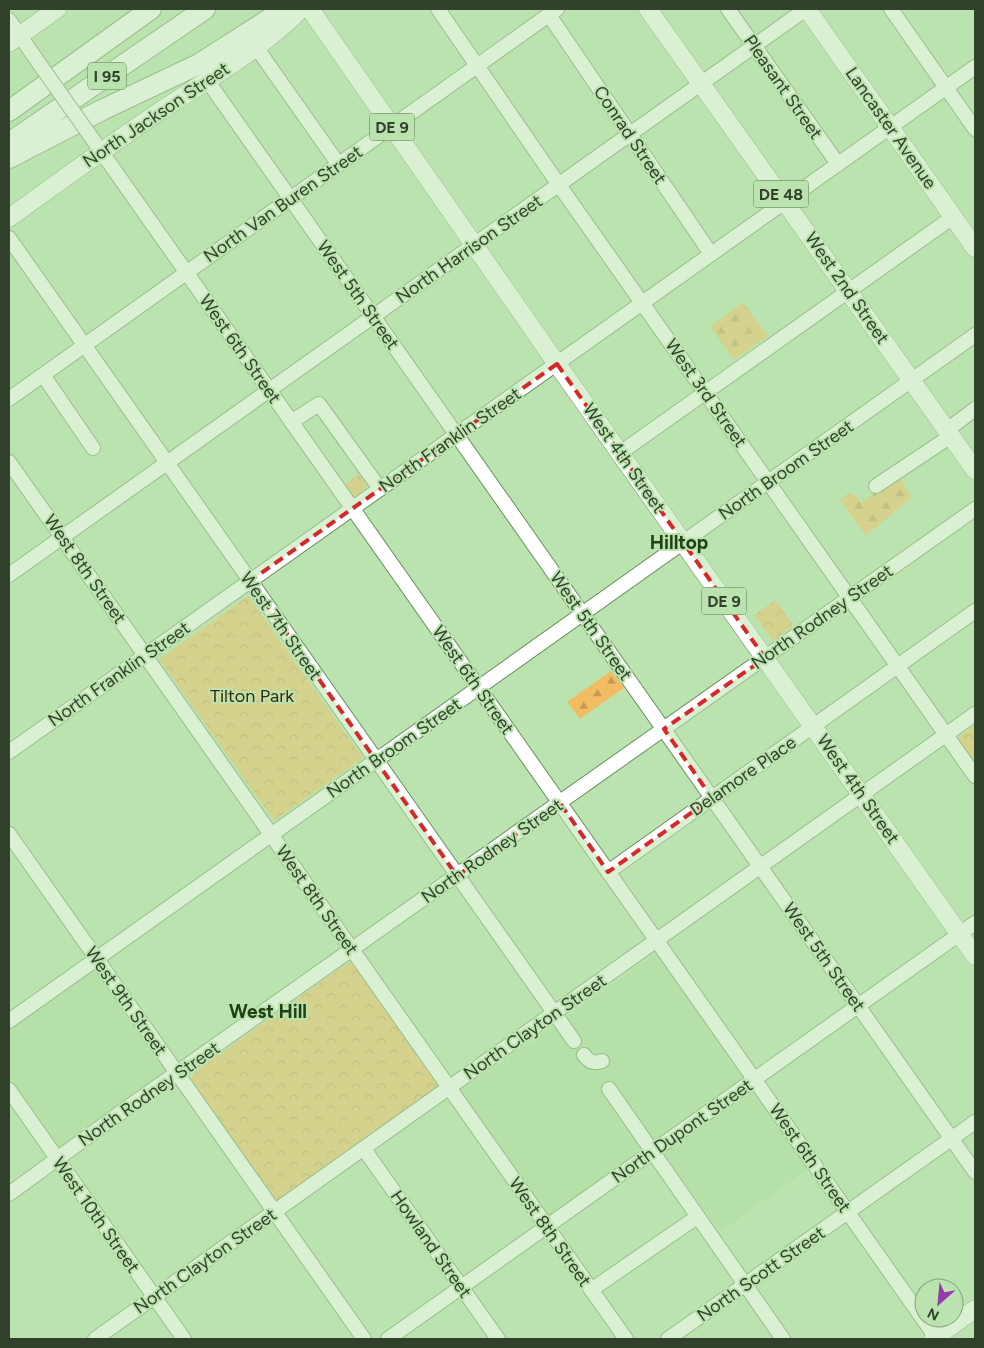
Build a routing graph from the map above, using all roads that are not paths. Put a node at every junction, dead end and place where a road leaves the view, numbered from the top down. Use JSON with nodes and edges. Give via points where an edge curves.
{"nodes":[{"id":1,"x":57,"y":9,"type":"edge"},
{"id":2,"x":151,"y":9,"type":"edge"},
{"id":3,"x":205,"y":9,"type":"edge"},
{"id":4,"x":292,"y":9,"type":"edge"},
{"id":5,"x":301,"y":9,"type":"edge"},
{"id":6,"x":310,"y":9,"type":"edge"},
{"id":7,"x":648,"y":9,"type":"edge"},
{"id":8,"x":728,"y":9,"type":"edge"},
{"id":9,"x":807,"y":9,"type":"edge"},
{"id":10,"x":891,"y":9,"type":"edge"},
{"id":11,"x":441,"y":10,"type":"edge"},
{"id":12,"x":553,"y":12,"type":"edge"},
{"id":13,"x":9,"y":20,"type":"edge"},
{"id":14,"x":14,"y":39,"type":"edge"},
{"id":15,"x":754,"y":46,"type":"junction"},
{"id":16,"x":256,"y":47,"type":"junction"},
{"id":17,"x":87,"y":54,"type":"junction"},
{"id":18,"x":478,"y":65,"type":"junction"},
{"id":19,"x":975,"y":67,"type":"edge"},
{"id":20,"x":207,"y":80,"type":"junction"},
{"id":21,"x":701,"y":84,"type":"junction"},
{"id":22,"x":946,"y":88,"type":"junction"},
{"id":23,"x":9,"y":103,"type":"edge"},
{"id":24,"x":9,"y":111,"type":"edge"},
{"id":25,"x":392,"y":126,"type":"junction"},
{"id":26,"x":890,"y":127,"type":"junction"},
{"id":27,"x":975,"y":128,"type":"edge"},
{"id":28,"x":630,"y":134,"type":"junction"},
{"id":29,"x":9,"y":143,"type":"edge"},
{"id":30,"x":99,"y":148,"type":"junction"},
{"id":31,"x":9,"y":158,"type":"edge"},
{"id":32,"x":838,"y":164,"type":"junction"},
{"id":33,"x":339,"y":165,"type":"junction"},
{"id":34,"x":559,"y":185,"type":"junction"},
{"id":35,"x":290,"y":199,"type":"junction"},
{"id":36,"x":786,"y":201,"type":"junction"},
{"id":37,"x":953,"y":217,"type":"junction"},
{"id":38,"x":9,"y":218,"type":"edge"},
{"id":39,"x":9,"y":238,"type":"edge"},
{"id":40,"x":475,"y":244,"type":"junction"},
{"id":41,"x":975,"y":248,"type":"edge"},
{"id":42,"x":711,"y":254,"type":"junction"},
{"id":43,"x":186,"y":273,"type":"junction"},
{"id":44,"x":849,"y":291,"type":"junction"},
{"id":45,"x":642,"y":303,"type":"junction"},
{"id":46,"x":373,"y":316,"type":"junction"},
{"id":47,"x":975,"y":335,"type":"edge"},
{"id":48,"x":84,"y":345,"type":"junction"},
{"id":49,"x":557,"y":364,"type":"junction"},
{"id":50,"x":43,"y":375,"type":"junction"},
{"id":51,"x":912,"y":380,"type":"junction"},
{"id":52,"x":269,"y":390,"type":"junction"},
{"id":53,"x":705,"y":393,"type":"junction"},
{"id":54,"x":9,"y":399,"type":"edge"},
{"id":55,"x":975,"y":409,"type":"edge"},
{"id":56,"x":291,"y":422,"type":"junction"},
{"id":57,"x":949,"y":433,"type":"junction"},
{"id":58,"x":457,"y":435,"type":"junction"},
{"id":59,"x":94,"y":448,"type":"dead end"},
{"id":60,"x":620,"y":453,"type":"junction"},
{"id":61,"x":9,"y":462,"type":"edge"},
{"id":62,"x":167,"y":463,"type":"junction"},
{"id":63,"x":975,"y":470,"type":"edge"},
{"id":64,"x":768,"y":482,"type":"junction"},
{"id":65,"x":876,"y":486,"type":"dead end"},
{"id":66,"x":380,"y":489,"type":"junction"},
{"id":67,"x":352,"y":509,"type":"junction"},
{"id":68,"x":975,"y":509,"type":"edge"},
{"id":69,"x":62,"y":537,"type":"junction"},
{"id":70,"x":683,"y":542,"type":"junction"},
{"id":71,"x":9,"y":575,"type":"edge"},
{"id":72,"x":250,"y":581,"type":"junction"},
{"id":73,"x":850,"y":598,"type":"junction"},
{"id":74,"x":975,"y":611,"type":"edge"},
{"id":75,"x":583,"y":614,"type":"junction"},
{"id":76,"x":145,"y":656,"type":"junction"},
{"id":77,"x":765,"y":658,"type":"junction"},
{"id":78,"x":898,"y":666,"type":"junction"},
{"id":79,"x":478,"y":688,"type":"junction"},
{"id":80,"x":975,"y":714,"type":"edge"},
{"id":81,"x":813,"y":726,"type":"junction"},
{"id":82,"x":664,"y":729,"type":"junction"},
{"id":83,"x":946,"y":735,"type":"junction"},
{"id":84,"x":9,"y":752,"type":"edge"},
{"id":85,"x":376,"y":761,"type":"junction"},
{"id":86,"x":975,"y":776,"type":"edge"},
{"id":87,"x":862,"y":795,"type":"junction"},
{"id":88,"x":712,"y":798,"type":"junction"},
{"id":89,"x":560,"y":803,"type":"junction"},
{"id":90,"x":9,"y":834,"type":"edge"},
{"id":91,"x":272,"y":835,"type":"junction"},
{"id":92,"x":761,"y":867,"type":"junction"},
{"id":93,"x":608,"y":872,"type":"junction"},
{"id":94,"x":457,"y":876,"type":"junction"},
{"id":95,"x":975,"y":923,"type":"edge"},
{"id":96,"x":960,"y":934,"type":"junction"},
{"id":97,"x":656,"y":941,"type":"junction"},
{"id":98,"x":352,"y":950,"type":"junction"},
{"id":99,"x":975,"y":956,"type":"edge"},
{"id":100,"x":97,"y":959,"type":"junction"},
{"id":101,"x":858,"y":1006,"type":"junction"},
{"id":102,"x":554,"y":1013,"type":"junction"},
{"id":103,"x":9,"y":1021,"type":"edge"},
{"id":104,"x":574,"y":1040,"type":"dead end"},
{"id":105,"x":584,"y":1055,"type":"dead end"},
{"id":106,"x":602,"y":1061,"type":"dead end"},
{"id":107,"x":177,"y":1074,"type":"junction"},
{"id":108,"x":754,"y":1080,"type":"junction"},
{"id":109,"x":449,"y":1088,"type":"junction"},
{"id":110,"x":609,"y":1089,"type":"dead end"},
{"id":111,"x":9,"y":1090,"type":"edge"},
{"id":112,"x":975,"y":1122,"type":"edge"},
{"id":113,"x":952,"y":1138,"type":"junction"},
{"id":114,"x":364,"y":1149,"type":"junction"},
{"id":115,"x":652,"y":1152,"type":"junction"},
{"id":116,"x":57,"y":1159,"type":"junction"},
{"id":117,"x":975,"y":1172,"type":"edge"},
{"id":118,"x":9,"y":1194,"type":"edge"},
{"id":119,"x":274,"y":1212,"type":"junction"},
{"id":120,"x":848,"y":1212,"type":"junction"},
{"id":121,"x":697,"y":1217,"type":"junction"},
{"id":122,"x":547,"y":1227,"type":"junction"},
{"id":123,"x":745,"y":1285,"type":"junction"},
{"id":124,"x":462,"y":1288,"type":"junction"},
{"id":125,"x":591,"y":1290,"type":"junction"},
{"id":126,"x":154,"y":1297,"type":"junction"},
{"id":127,"x":975,"y":1309,"type":"edge"},
{"id":128,"x":95,"y":1339,"type":"edge"},
{"id":129,"x":184,"y":1339,"type":"edge"},
{"id":130,"x":364,"y":1339,"type":"edge"},
{"id":131,"x":388,"y":1339,"type":"edge"},
{"id":132,"x":498,"y":1339,"type":"edge"},
{"id":133,"x":626,"y":1339,"type":"edge"},
{"id":134,"x":668,"y":1339,"type":"edge"},
{"id":135,"x":783,"y":1339,"type":"edge"},
{"id":136,"x":935,"y":1339,"type":"edge"}],
"edges":[{"from":1,"to":14,"type":"main road"},
{"from":2,"to":17,"type":"highway","number":"I 95"},
{"from":3,"to":29,"type":"highway","number":"I 95"},
{"from":4,"to":31,"type":"highway","via":[[274,16],[214,56]]},
{"from":5,"to":16,"type":"main road","name":"North Jackson Street"},
{"from":6,"to":25,"type":"main road","name":"West 4th Street","number":"DE 9"},
{"from":7,"to":21,"type":"main road","name":"West 2nd Street","number":"DE 48"},
{"from":8,"to":15,"type":"street","name":"Pleasant Street"},
{"from":9,"to":15,"type":"street","name":"North Harrison Street"},
{"from":9,"to":26,"type":"main road","name":"Lancaster Avenue"},
{"from":10,"to":22,"type":"street"},
{"from":11,"to":18,"type":"street","name":"West 3rd Street"},
{"from":12,"to":18,"type":"street","name":"North Van Buren Street"},
{"from":12,"to":28,"type":"street","name":"Conrad Street"},
{"from":13,"to":14,"type":"street","name":"West 6th Street"},
{"from":14,"to":30,"type":"street","name":"West 6th Street","bridge":true,"via":[[36,59]]},
{"from":15,"to":21,"type":"street","name":"North Harrison Street"},
{"from":15,"to":32,"type":"street","name":"Pleasant Street"},
{"from":16,"to":20,"type":"main road","name":"North Jackson Street"},
{"from":16,"to":33,"type":"street"},
{"from":17,"to":23,"type":"highway"},
{"from":17,"to":24,"type":"highway","number":"I 95"},
{"from":18,"to":25,"type":"street","name":"North Van Buren Street"},
{"from":18,"to":34,"type":"street","name":"West 3rd Street"},
{"from":19,"to":22,"type":"street","name":"North Franklin Street"},
{"from":20,"to":30,"type":"main road","name":"North Jackson Street"},
{"from":20,"to":35,"type":"street","name":"West 5th Street"},
{"from":21,"to":28,"type":"street","name":"North Harrison Street"},
{"from":21,"to":36,"type":"main road","name":"West 2nd Street","number":"DE 48"},
{"from":22,"to":26,"type":"street","name":"North Franklin Street"},
{"from":22,"to":27,"type":"street"},
{"from":25,"to":33,"type":"street","name":"North Van Buren Street"},
{"from":25,"to":40,"type":"main road","name":"West 4th Street","number":"DE 9"},
{"from":26,"to":32,"type":"street","name":"North Franklin Street"},
{"from":26,"to":37,"type":"main road","name":"Lancaster Avenue"},
{"from":28,"to":34,"type":"street","name":"North Harrison Street"},
{"from":28,"to":42,"type":"street","name":"Conrad Street"},
{"from":30,"to":38,"type":"main road","name":"North Jackson Street"},
{"from":30,"to":43,"type":"street","name":"West 6th Street"},
{"from":32,"to":36,"type":"street","name":"North Franklin Street"},
{"from":33,"to":35,"type":"street","name":"North Van Buren Street"},
{"from":34,"to":40,"type":"street","name":"North Harrison Street"},
{"from":34,"to":45,"type":"street","name":"West 3rd Street"},
{"from":35,"to":43,"type":"street","name":"North Van Buren Street"},
{"from":35,"to":46,"type":"street","name":"West 5th Street"},
{"from":36,"to":42,"type":"street","name":"North Franklin Street"},
{"from":36,"to":44,"type":"main road","name":"West 2nd Street","number":"DE 48"},
{"from":37,"to":41,"type":"main road","name":"Lancaster Avenue"},
{"from":37,"to":44,"type":"street"},
{"from":39,"to":48,"type":"street","name":"West 7th Street"},
{"from":40,"to":46,"type":"street","name":"North Harrison Street"},
{"from":40,"to":49,"type":"main road","name":"West 4th Street","number":"DE 9"},
{"from":42,"to":45,"type":"street","name":"North Franklin Street"},
{"from":43,"to":48,"type":"street","name":"North Van Buren Street"},
{"from":43,"to":52,"type":"street","name":"West 6th Street"},
{"from":44,"to":51,"type":"main road","name":"West 2nd Street","number":"DE 48"},
{"from":44,"to":53,"type":"street"},
{"from":45,"to":49,"type":"street","name":"North Franklin Street"},
{"from":45,"to":53,"type":"street","name":"West 3rd Street"},
{"from":46,"to":52,"type":"street","name":"North Harrison Street"},
{"from":46,"to":58,"type":"street","name":"West 5th Street"},
{"from":47,"to":51,"type":"street","name":"North Broom Street"},
{"from":48,"to":50,"type":"street","name":"North Van Buren Street"},
{"from":48,"to":62,"type":"street","name":"West 7th Street"},
{"from":49,"to":58,"type":"street","name":"North Franklin Street"},
{"from":49,"to":60,"type":"main road","name":"West 4th Street","number":"DE 9"},
{"from":50,"to":54,"type":"street","name":"North Van Buren Street"},
{"from":50,"to":59,"type":"street"},
{"from":51,"to":57,"type":"main road","name":"West 2nd Street","number":"DE 48"},
{"from":51,"to":64,"type":"street","name":"North Broom Street"},
{"from":52,"to":56,"type":"street","name":"West 6th Street"},
{"from":52,"to":62,"type":"street","name":"North Harrison Street"},
{"from":53,"to":60,"type":"street"},
{"from":53,"to":64,"type":"street","name":"West 3rd Street"},
{"from":55,"to":57,"type":"street"},
{"from":56,"to":66,"type":"street","via":[[319,404]]},
{"from":56,"to":67,"type":"street","name":"West 6th Street"},
{"from":57,"to":63,"type":"main road","name":"West 2nd Street","number":"DE 48"},
{"from":57,"to":65,"type":"street"},
{"from":58,"to":66,"type":"street","name":"North Franklin Street"},
{"from":58,"to":75,"type":"street","name":"West 5th Street"},
{"from":60,"to":70,"type":"main road","name":"West 4th Street","number":"DE 9"},
{"from":61,"to":69,"type":"street","name":"West 8th Street"},
{"from":62,"to":69,"type":"street","name":"North Harrison Street"},
{"from":62,"to":72,"type":"street","name":"West 7th Street"},
{"from":64,"to":70,"type":"street","name":"North Broom Street"},
{"from":64,"to":73,"type":"street","name":"West 3rd Street"},
{"from":66,"to":67,"type":"street","name":"North Franklin Street"},
{"from":67,"to":72,"type":"street","name":"North Franklin Street"},
{"from":67,"to":79,"type":"street","name":"West 6th Street"},
{"from":68,"to":73,"type":"street","name":"North Rodney Street"},
{"from":69,"to":71,"type":"street","name":"North Harrison Street"},
{"from":69,"to":76,"type":"street","name":"West 8th Street"},
{"from":70,"to":75,"type":"street","name":"North Broom Street"},
{"from":70,"to":77,"type":"main road","name":"West 4th Street","number":"DE 9"},
{"from":72,"to":76,"type":"street","name":"North Franklin Street"},
{"from":72,"to":85,"type":"street","name":"West 7th Street"},
{"from":73,"to":77,"type":"street","name":"North Rodney Street"},
{"from":73,"to":78,"type":"street","name":"West 3rd Street"},
{"from":74,"to":78,"type":"street","name":"Delamore Place"},
{"from":75,"to":79,"type":"street","name":"North Broom Street"},
{"from":75,"to":82,"type":"street","name":"West 5th Street"},
{"from":76,"to":84,"type":"street","name":"North Franklin Street"},
{"from":76,"to":91,"type":"street","name":"West 8th Street"},
{"from":77,"to":81,"type":"main road","name":"West 4th Street","number":"DE 9"},
{"from":77,"to":82,"type":"street","name":"North Rodney Street"},
{"from":78,"to":81,"type":"street","name":"Delamore Place"},
{"from":78,"to":83,"type":"street","name":"West 3rd Street"},
{"from":79,"to":85,"type":"street","name":"North Broom Street"},
{"from":79,"to":89,"type":"street","name":"West 6th Street"},
{"from":80,"to":83,"type":"street","name":"North Clayton Street"},
{"from":81,"to":87,"type":"main road","name":"West 4th Street","number":"DE 9"},
{"from":81,"to":88,"type":"street","name":"Delamore Place"},
{"from":82,"to":88,"type":"street","name":"West 5th Street"},
{"from":82,"to":89,"type":"street","name":"North Rodney Street"},
{"from":83,"to":86,"type":"street","name":"West 3rd Street"},
{"from":83,"to":87,"type":"street","name":"North Clayton Street"},
{"from":85,"to":91,"type":"street","name":"North Broom Street"},
{"from":85,"to":94,"type":"street","name":"West 7th Street"},
{"from":87,"to":92,"type":"street","name":"North Clayton Street"},
{"from":87,"to":96,"type":"main road","name":"West 4th Street","number":"DE 9"},
{"from":88,"to":92,"type":"street","name":"West 5th Street"},
{"from":88,"to":93,"type":"street","name":"Delamore Place"},
{"from":89,"to":93,"type":"street","name":"West 6th Street"},
{"from":89,"to":94,"type":"street","name":"North Rodney Street"},
{"from":90,"to":100,"type":"street","name":"West 9th Street"},
{"from":91,"to":98,"type":"street","name":"West 8th Street"},
{"from":91,"to":100,"type":"street","name":"North Broom Street"},
{"from":92,"to":97,"type":"street","name":"North Clayton Street"},
{"from":92,"to":101,"type":"street","name":"West 5th Street"},
{"from":93,"to":97,"type":"street","name":"West 6th Street"},
{"from":94,"to":98,"type":"street","name":"North Rodney Street"},
{"from":94,"to":102,"type":"street","name":"West 7th Street"},
{"from":95,"to":96,"type":"street","name":"North Dupont Street"},
{"from":96,"to":99,"type":"main road","name":"West 4th Street","number":"DE 9"},
{"from":96,"to":101,"type":"street","name":"North Dupont Street"},
{"from":97,"to":102,"type":"street","name":"North Clayton Street"},
{"from":97,"to":108,"type":"street","name":"West 6th Street"},
{"from":98,"to":107,"type":"street","name":"North Rodney Street"},
{"from":98,"to":109,"type":"street","name":"West 8th Street"},
{"from":100,"to":103,"type":"street","name":"North Broom Street"},
{"from":100,"to":107,"type":"street","name":"West 9th Street"},
{"from":101,"to":108,"type":"street","name":"North Dupont Street"},
{"from":101,"to":113,"type":"street","name":"West 5th Street"},
{"from":102,"to":104,"type":"street","name":"West 7th Street"},
{"from":102,"to":109,"type":"street","name":"North Clayton Street"},
{"from":105,"to":106,"type":"street","via":[[593,1062]]},
{"from":107,"to":116,"type":"street","name":"North Rodney Street"},
{"from":107,"to":119,"type":"street","name":"West 9th Street"},
{"from":108,"to":115,"type":"street","name":"North Dupont Street"},
{"from":108,"to":120,"type":"street","name":"West 6th Street"},
{"from":109,"to":114,"type":"street","name":"North Clayton Street"},
{"from":109,"to":122,"type":"street","name":"West 8th Street"},
{"from":110,"to":115,"type":"street"},
{"from":111,"to":116,"type":"street","name":"West 10th Street"},
{"from":112,"to":113,"type":"street","name":"North Scott Street"},
{"from":113,"to":117,"type":"street","name":"West 5th Street"},
{"from":113,"to":120,"type":"street","name":"North Scott Street"},
{"from":114,"to":119,"type":"street","name":"North Clayton Street"},
{"from":114,"to":124,"type":"street","name":"Howland Street"},
{"from":115,"to":121,"type":"street"},
{"from":115,"to":122,"type":"street","name":"North Dupont Street"},
{"from":116,"to":118,"type":"street","name":"North Rodney Street"},
{"from":116,"to":126,"type":"street","name":"West 10th Street"},
{"from":119,"to":126,"type":"street","name":"North Clayton Street"},
{"from":119,"to":130,"type":"street","name":"West 9th Street"},
{"from":120,"to":123,"type":"street","name":"North Scott Street"},
{"from":120,"to":136,"type":"street","name":"West 6th Street"},
{"from":121,"to":123,"type":"street"},
{"from":121,"to":125,"type":"street"},
{"from":122,"to":124,"type":"street","name":"North Dupont Street"},
{"from":122,"to":125,"type":"street","name":"West 8th Street"},
{"from":123,"to":134,"type":"street","name":"North Scott Street"},
{"from":123,"to":135,"type":"street"},
{"from":124,"to":131,"type":"street","name":"North Dupont Street"},
{"from":124,"to":132,"type":"street","name":"Howland Street"},
{"from":125,"to":133,"type":"street","name":"West 8th Street"},
{"from":126,"to":128,"type":"street","name":"North Clayton Street"},
{"from":126,"to":129,"type":"street","name":"West 10th Street"},
{"from":127,"to":136,"type":"main road"}]}
